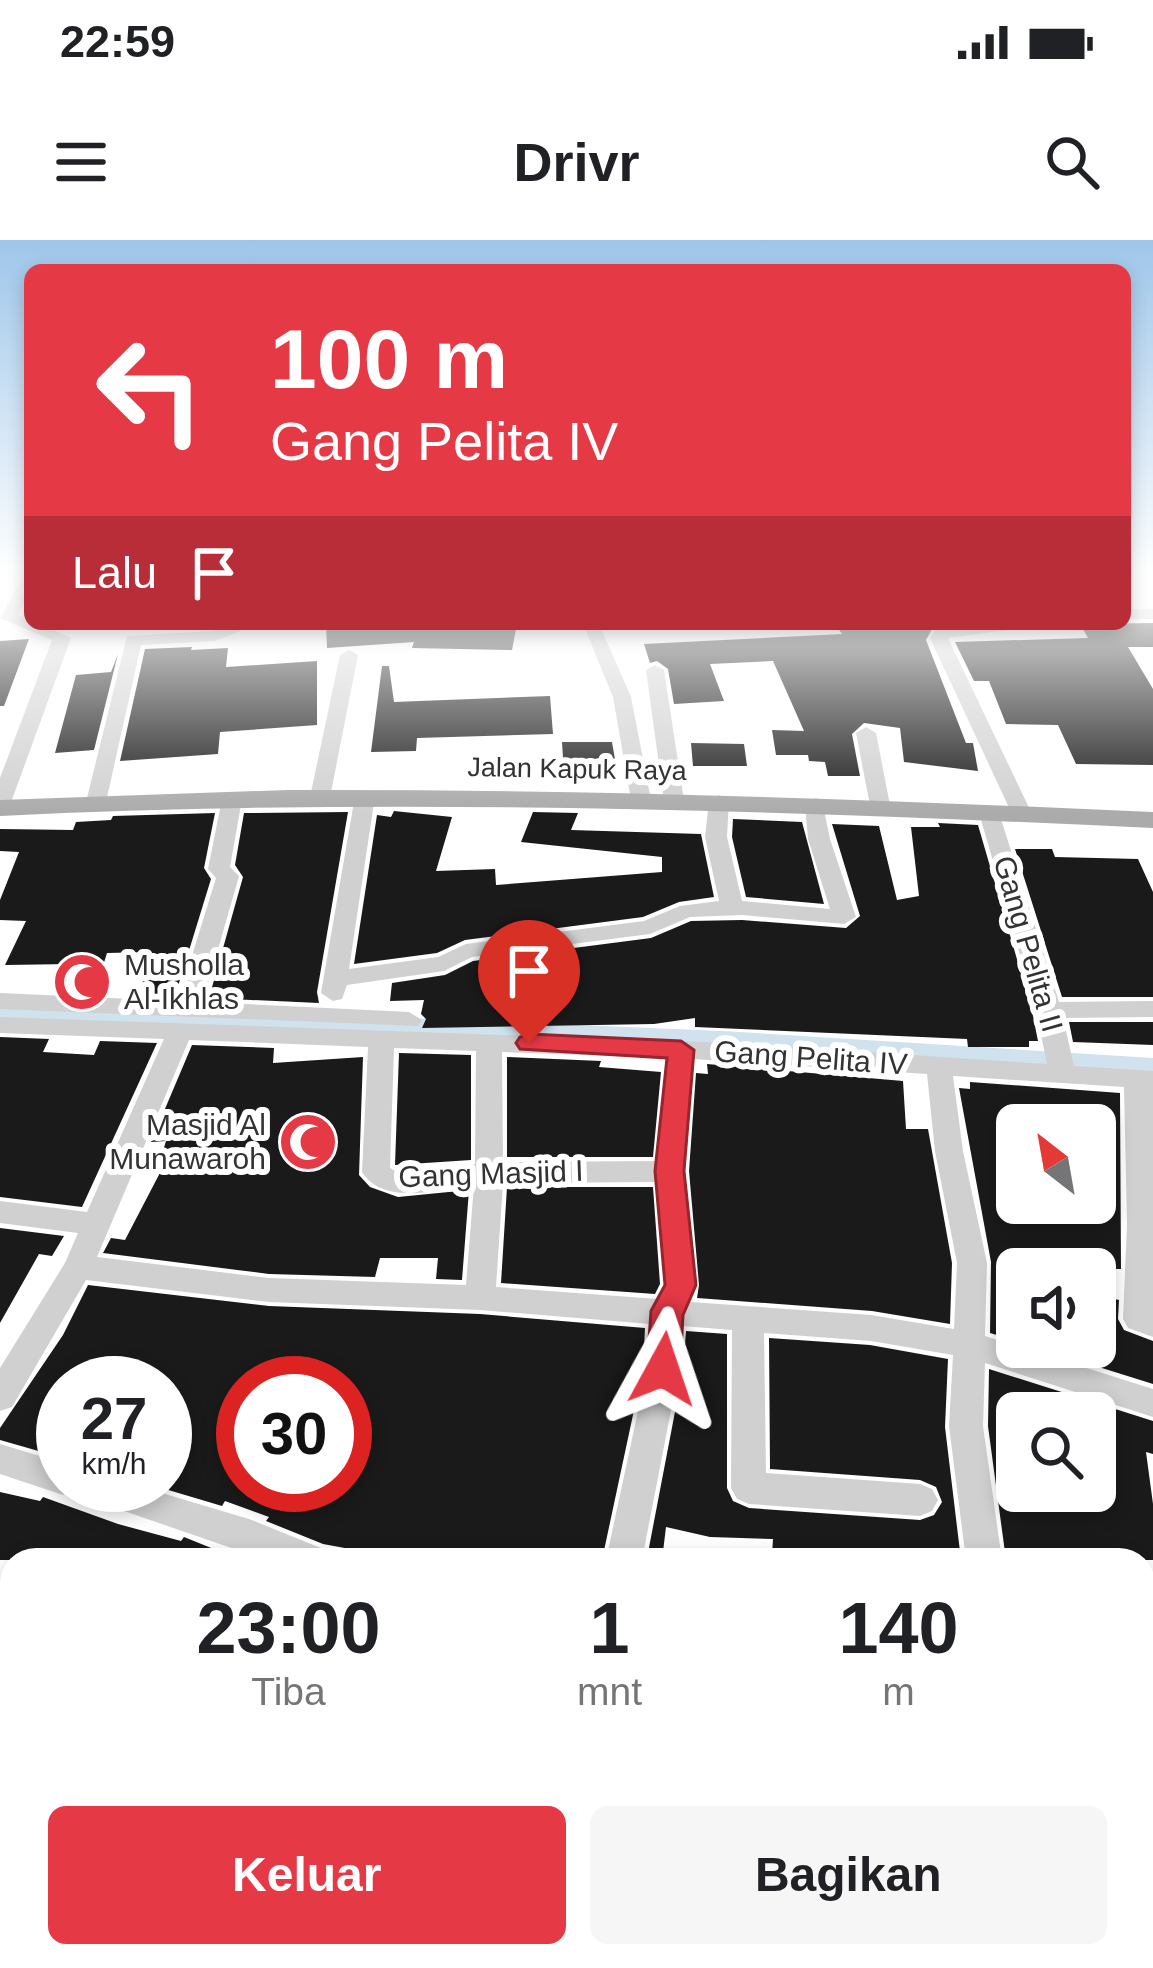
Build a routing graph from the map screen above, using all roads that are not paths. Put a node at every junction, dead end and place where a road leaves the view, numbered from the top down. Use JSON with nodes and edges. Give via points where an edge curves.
{"nodes":[{"id":1,"x":57,"y":653,"type":"edge"},
{"id":2,"x":130,"y":653,"type":"edge"},
{"id":3,"x":604,"y":653,"type":"edge"},
{"id":4,"x":944,"y":653,"type":"edge"},
{"id":5,"x":350,"y":655,"type":"dead end"},
{"id":6,"x":655,"y":670,"type":"dead end"},
{"id":7,"x":866,"y":733,"type":"dead end"},
{"id":8,"x":365,"y":796,"type":"junction"},
{"id":9,"x":320,"y":797,"type":"junction"},
{"id":10,"x":232,"y":799,"type":"junction"},
{"id":11,"x":641,"y":800,"type":"junction"},
{"id":12,"x":674,"y":801,"type":"junction"},
{"id":13,"x":718,"y":801,"type":"junction"},
{"id":14,"x":96,"y":802,"type":"junction"},
{"id":15,"x":815,"y":804,"type":"junction"},
{"id":16,"x":880,"y":805,"type":"junction"},
{"id":17,"x":0,"y":807,"type":"edge"},
{"id":18,"x":1003,"y":814,"type":"junction"},
{"id":19,"x":1153,"y":820,"type":"edge"},
{"id":20,"x":732,"y":908,"type":"junction"},
{"id":21,"x":1042,"y":944,"type":"dead end"},
{"id":22,"x":335,"y":979,"type":"junction"},
{"id":23,"x":0,"y":1001,"type":"edge"},
{"id":24,"x":1049,"y":1010,"type":"junction"},
{"id":25,"x":1153,"y":1010,"type":"edge"},
{"id":26,"x":186,"y":1017,"type":"junction"},
{"id":27,"x":0,"y":1024,"type":"edge"},
{"id":28,"x":326,"y":1026,"type":"junction"},
{"id":29,"x":494,"y":1034,"type":"junction"},
{"id":30,"x":381,"y":1037,"type":"junction"},
{"id":31,"x":681,"y":1050,"type":"junction"},
{"id":32,"x":939,"y":1067,"type":"junction"},
{"id":33,"x":1062,"y":1067,"type":"junction"},
{"id":34,"x":1145,"y":1079,"type":"edge"},
{"id":35,"x":670,"y":1171,"type":"junction"},
{"id":36,"x":489,"y":1172,"type":"junction"},
{"id":37,"x":0,"y":1212,"type":"edge"},
{"id":38,"x":98,"y":1224,"type":"junction"},
{"id":39,"x":78,"y":1267,"type":"junction"},
{"id":40,"x":480,"y":1298,"type":"junction"},
{"id":41,"x":667,"y":1311,"type":"junction"},
{"id":42,"x":748,"y":1317,"type":"junction"},
{"id":43,"x":1153,"y":1324,"type":"edge"},
{"id":44,"x":967,"y":1344,"type":"junction"},
{"id":45,"x":0,"y":1397,"type":"edge"},
{"id":46,"x":1153,"y":1403,"type":"edge"},
{"id":47,"x":0,"y":1460,"type":"edge"},
{"id":48,"x":36,"y":1471,"type":"edge"},
{"id":49,"x":920,"y":1500,"type":"dead end"},
{"id":50,"x":171,"y":1512,"type":"edge"},
{"id":51,"x":278,"y":1548,"type":"edge"},
{"id":52,"x":626,"y":1548,"type":"edge"},
{"id":53,"x":982,"y":1548,"type":"edge"}],
"edges":[{"from":1,"to":17,"type":"street"},
{"from":2,"to":14,"type":"street"},
{"from":3,"to":11,"type":"street","via":[[622,697]]},
{"from":4,"to":18,"type":"street"},
{"from":5,"to":9,"type":"street"},
{"from":6,"to":12,"type":"street"},
{"from":7,"to":16,"type":"street"},
{"from":8,"to":9,"type":"main road","name":"Jalan Kapuk Raya"},
{"from":8,"to":11,"type":"main road","name":"Jalan Kapuk Raya"},
{"from":8,"to":22,"type":"street"},
{"from":9,"to":10,"type":"main road","name":"Jalan Kapuk Raya"},
{"from":10,"to":14,"type":"main road","name":"Jalan Kapuk Raya"},
{"from":10,"to":26,"type":"street","via":[[219,869],[228,876],[226,896]]},
{"from":11,"to":12,"type":"main road","name":"Jalan Kapuk Raya"},
{"from":12,"to":13,"type":"main road","name":"Jalan Kapuk Raya"},
{"from":13,"to":15,"type":"main road","name":"Jalan Kapuk Raya"},
{"from":13,"to":20,"type":"street","via":[[716,837]]},
{"from":14,"to":17,"type":"main road","name":"Jalan Kapuk Raya"},
{"from":15,"to":16,"type":"main road","name":"Jalan Kapuk Raya"},
{"from":15,"to":20,"type":"street","via":[[844,917]]},
{"from":16,"to":18,"type":"main road","name":"Jalan Kapuk Raya"},
{"from":18,"to":19,"type":"main road","name":"Jalan Kapuk Raya"},
{"from":18,"to":21,"type":"street"},
{"from":18,"to":24,"type":"street","name":"Gang Pelita II"},
{"from":20,"to":22,"type":"street"},
{"from":22,"to":28,"type":"street"},
{"from":23,"to":26,"type":"street"},
{"from":24,"to":25,"type":"street"},
{"from":24,"to":33,"type":"street","name":"Gang Pelita II"},
{"from":26,"to":27,"type":"street"},
{"from":26,"to":28,"type":"street","name":"Gang Pelita IV"},
{"from":26,"to":38,"type":"street"},
{"from":28,"to":29,"type":"street"},
{"from":28,"to":30,"type":"street","name":"Gang Pelita IV"},
{"from":29,"to":30,"type":"street","name":"Gang Pelita IV"},
{"from":29,"to":31,"type":"street","name":"Gang Pelita IV"},
{"from":29,"to":36,"type":"street"},
{"from":30,"to":36,"type":"street","name":"Gang Masjid I","via":[[376,1172],[392,1183]]},
{"from":31,"to":32,"type":"street","name":"Gang Pelita IV"},
{"from":31,"to":35,"type":"street"},
{"from":32,"to":33,"type":"street","name":"Gang Pelita IV"},
{"from":32,"to":44,"type":"street","via":[[972,1263]]},
{"from":33,"to":34,"type":"street","name":"Gang Pelita IV"},
{"from":34,"to":43,"type":"street","via":[[1139,1316]]},
{"from":35,"to":36,"type":"street","name":"Gang Masjid I"},
{"from":35,"to":41,"type":"street","via":[[680,1285]]},
{"from":36,"to":40,"type":"street"},
{"from":37,"to":38,"type":"street"},
{"from":38,"to":39,"type":"street"},
{"from":39,"to":40,"type":"street","via":[[269,1290]]},
{"from":39,"to":45,"type":"street"},
{"from":40,"to":41,"type":"street"},
{"from":41,"to":42,"type":"street"},
{"from":41,"to":52,"type":"street"},
{"from":42,"to":44,"type":"street"},
{"from":42,"to":49,"type":"street","via":[[748,1488]]},
{"from":44,"to":46,"type":"street"},
{"from":44,"to":53,"type":"street","via":[[969,1462]]},
{"from":47,"to":48,"type":"street"},
{"from":50,"to":51,"type":"street"}]}
